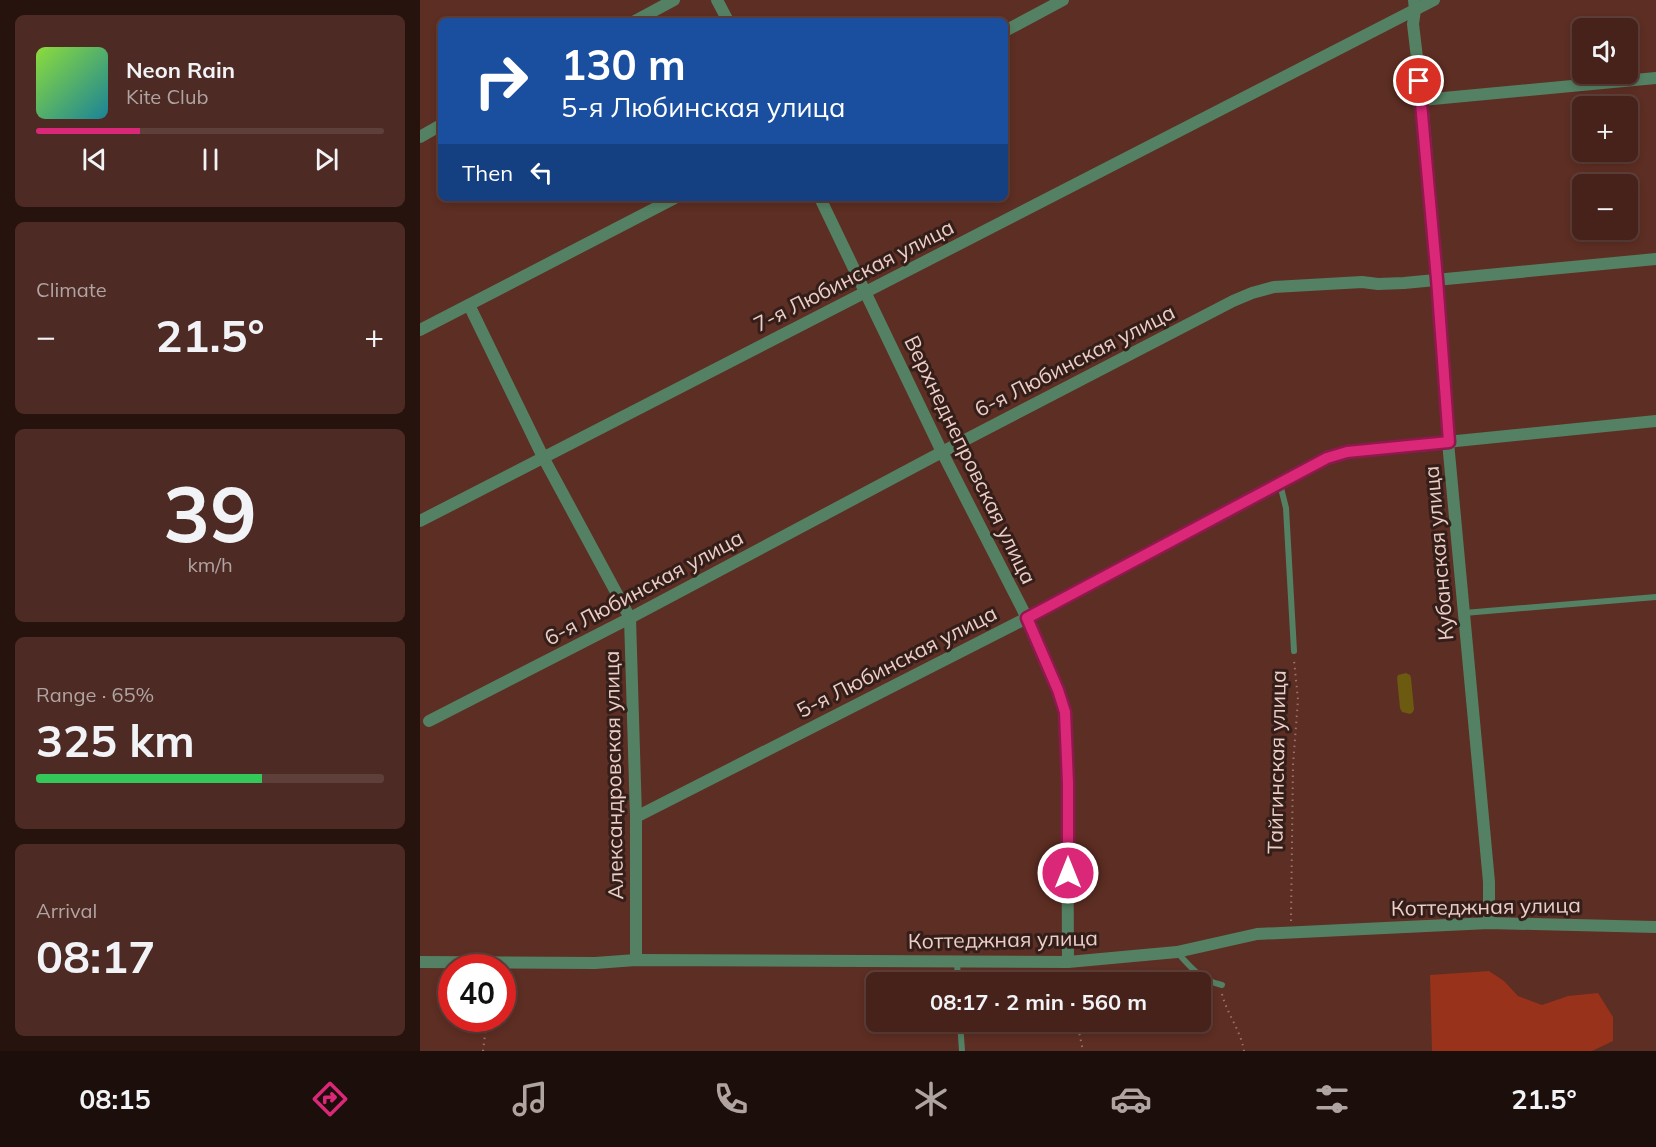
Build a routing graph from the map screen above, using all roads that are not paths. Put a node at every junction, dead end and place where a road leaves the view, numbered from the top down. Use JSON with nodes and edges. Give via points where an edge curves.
{"nodes":[{"id":1,"x":674,"y":0,"type":"edge"},
{"id":2,"x":717,"y":0,"type":"edge"},
{"id":3,"x":1063,"y":0,"type":"edge"},
{"id":4,"x":1434,"y":0,"type":"edge"},
{"id":5,"x":1414,"y":5,"type":"edge"},
{"id":6,"x":641,"y":18,"type":"edge"},
{"id":7,"x":726,"y":18,"type":"edge"},
{"id":8,"x":1008,"y":29,"type":"edge"},
{"id":9,"x":1656,"y":78,"type":"edge"},
{"id":10,"x":1422,"y":100,"type":"junction"},
{"id":11,"x":438,"y":127,"type":"edge"},
{"id":12,"x":420,"y":136,"type":"edge"},
{"id":13,"x":669,"y":201,"type":"edge"},
{"id":14,"x":821,"y":201,"type":"edge"},
{"id":15,"x":1656,"y":259,"type":"edge"},
{"id":16,"x":1437,"y":279,"type":"junction"},
{"id":17,"x":866,"y":292,"type":"junction"},
{"id":18,"x":469,"y":305,"type":"junction"},
{"id":19,"x":420,"y":330,"type":"edge"},
{"id":20,"x":1656,"y":421,"type":"edge"},
{"id":21,"x":1449,"y":442,"type":"junction"},
{"id":22,"x":942,"y":452,"type":"junction"},
{"id":23,"x":543,"y":457,"type":"junction"},
{"id":24,"x":1280,"y":484,"type":"junction"},
{"id":25,"x":420,"y":521,"type":"edge"},
{"id":26,"x":1656,"y":597,"type":"edge"},
{"id":27,"x":1464,"y":613,"type":"junction"},
{"id":28,"x":630,"y":618,"type":"junction"},
{"id":29,"x":1027,"y":618,"type":"junction"},
{"id":30,"x":1294,"y":651,"type":"road end"},
{"id":31,"x":429,"y":722,"type":"dead end"},
{"id":32,"x":636,"y":817,"type":"junction"},
{"id":33,"x":1490,"y":923,"type":"junction"},
{"id":34,"x":1656,"y":927,"type":"edge"},
{"id":35,"x":1177,"y":952,"type":"junction"},
{"id":36,"x":636,"y":960,"type":"junction"},
{"id":37,"x":957,"y":960,"type":"junction"},
{"id":38,"x":420,"y":962,"type":"edge"},
{"id":39,"x":1068,"y":962,"type":"junction"},
{"id":40,"x":958,"y":972,"type":"edge"},
{"id":41,"x":1222,"y":985,"type":"road end"},
{"id":42,"x":961,"y":1032,"type":"edge"},
{"id":43,"x":964,"y":1050,"type":"edge"}],
"edges":[{"from":1,"to":6,"type":"street"},
{"from":2,"to":7,"type":"street"},
{"from":3,"to":8,"type":"street"},
{"from":4,"to":5,"type":"street","name":"7-я Любинская улица"},
{"from":5,"to":10,"type":"street","name":"Кубанская улица"},
{"from":5,"to":17,"type":"street","name":"7-я Любинская улица"},
{"from":9,"to":10,"type":"street"},
{"from":10,"to":16,"type":"street","name":"Кубанская улица"},
{"from":11,"to":12,"type":"street"},
{"from":13,"to":18,"type":"street"},
{"from":14,"to":17,"type":"street","name":"Верхнеднепровская улица"},
{"from":15,"to":16,"type":"street","name":"6-я Любинская улица"},
{"from":16,"to":21,"type":"street","name":"Кубанская улица"},
{"from":16,"to":22,"type":"street","name":"6-я Любинская улица","via":[[1378,285],[1362,282],[1282,286],[1252,293]]},
{"from":17,"to":22,"type":"street","name":"Верхнеднепровская улица"},
{"from":17,"to":23,"type":"street","name":"7-я Любинская улица"},
{"from":18,"to":19,"type":"street"},
{"from":18,"to":23,"type":"street","name":"Александровская улица"},
{"from":20,"to":21,"type":"street","name":"5-я Любинская улица"},
{"from":21,"to":24,"type":"street","name":"5-я Любинская улица","via":[[1347,452],[1312,465]]},
{"from":21,"to":27,"type":"street","name":"Кубанская улица"},
{"from":22,"to":28,"type":"street","name":"6-я Любинская улица"},
{"from":22,"to":29,"type":"street","name":"Верхнеднепровская улица"},
{"from":23,"to":25,"type":"street","name":"7-я Любинская улица"},
{"from":23,"to":28,"type":"street","name":"Александровская улица"},
{"from":24,"to":29,"type":"street","name":"5-я Любинская улица"},
{"from":24,"to":30,"type":"lane","name":"Тайгинская улица","via":[[1286,508]]},
{"from":26,"to":27,"type":"lane"},
{"from":27,"to":33,"type":"street","name":"Кубанская улица"},
{"from":28,"to":31,"type":"street","name":"6-я Любинская улица"},
{"from":28,"to":32,"type":"street","name":"Александровская улица"},
{"from":29,"to":32,"type":"street","name":"5-я Любинская улица"},
{"from":29,"to":39,"type":"street","name":"Верхнеднепровская улица","via":[[1065,712]]},
{"from":32,"to":36,"type":"street","name":"Александровская улица"},
{"from":33,"to":34,"type":"street","name":"Коттеджная улица"},
{"from":33,"to":35,"type":"street","name":"Коттеджная улица","via":[[1257,934]]},
{"from":35,"to":39,"type":"street","name":"Коттеджная улица"},
{"from":35,"to":41,"type":"lane","via":[[1193,970]]},
{"from":36,"to":37,"type":"street","name":"Коттеджная улица"},
{"from":36,"to":38,"type":"street","name":"Коттеджная улица"},
{"from":37,"to":39,"type":"street","name":"Коттеджная улица"},
{"from":37,"to":40,"type":"lane"},
{"from":42,"to":43,"type":"lane"}]}
